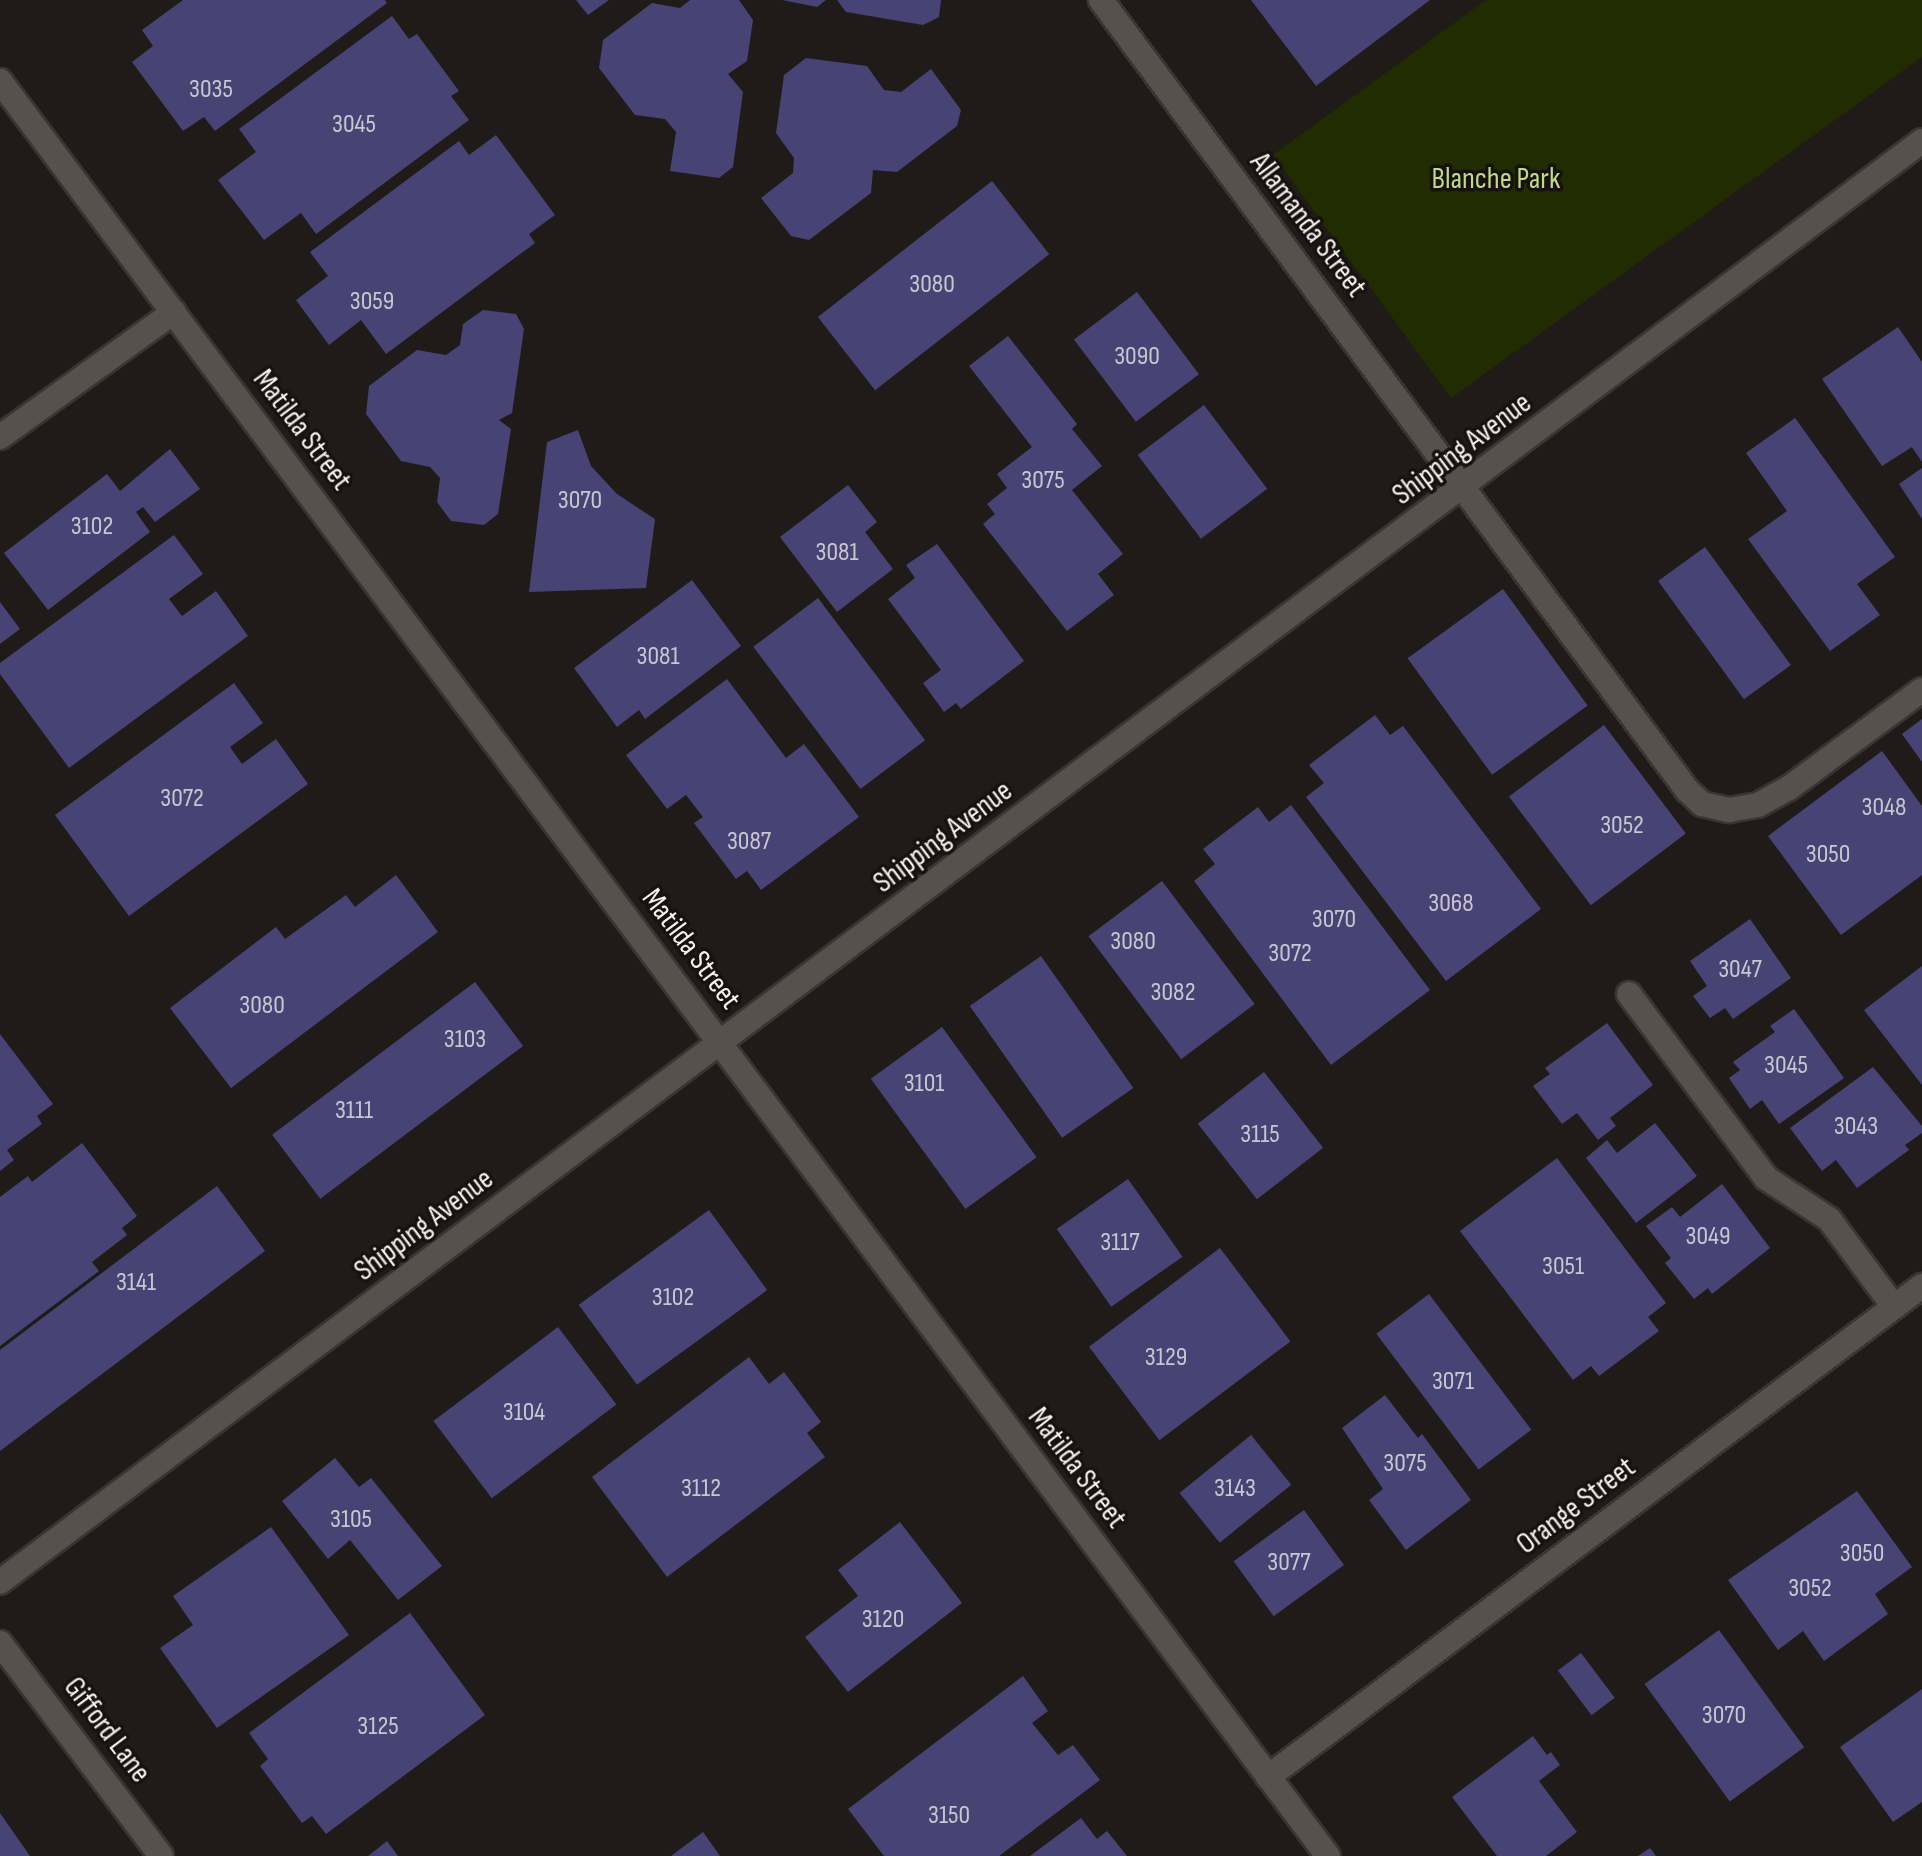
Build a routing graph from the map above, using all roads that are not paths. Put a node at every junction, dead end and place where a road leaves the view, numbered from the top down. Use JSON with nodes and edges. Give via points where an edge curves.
{"nodes":[{"id":1,"x":1101,"y":0,"type":"edge"},
{"id":2,"x":0,"y":81,"type":"edge"},
{"id":3,"x":1922,"y":141,"type":"edge"},
{"id":4,"x":174,"y":312,"type":"junction"},
{"id":5,"x":0,"y":437,"type":"edge"},
{"id":6,"x":1465,"y":487,"type":"junction"},
{"id":7,"x":1922,"y":690,"type":"edge"},
{"id":8,"x":1629,"y":994,"type":"dead end"},
{"id":9,"x":721,"y":1043,"type":"junction"},
{"id":10,"x":1922,"y":1286,"type":"edge"},
{"id":11,"x":1894,"y":1307,"type":"junction"},
{"id":12,"x":0,"y":1582,"type":"edge"},
{"id":13,"x":0,"y":1643,"type":"edge"},
{"id":14,"x":1268,"y":1777,"type":"junction"},
{"id":15,"x":161,"y":1856,"type":"edge"},
{"id":16,"x":1328,"y":1856,"type":"edge"}],
"edges":[{"from":1,"to":6,"type":"street","name":"Allamanda Street"},
{"from":2,"to":4,"type":"street","name":"Matilda Street"},
{"from":3,"to":6,"type":"street","name":"Shipping Avenue"},
{"from":4,"to":5,"type":"street"},
{"from":4,"to":9,"type":"street","name":"Matilda Street"},
{"from":6,"to":7,"type":"street","name":"Allamanda Street","via":[[1702,804],[1729,810],[1758,805]]},
{"from":6,"to":9,"type":"street","name":"Shipping Avenue"},
{"from":8,"to":11,"type":"street","via":[[1766,1178],[1829,1219]]},
{"from":9,"to":12,"type":"street","name":"Shipping Avenue"},
{"from":9,"to":14,"type":"street","name":"Matilda Street"},
{"from":10,"to":11,"type":"street","name":"Orange Street"},
{"from":11,"to":14,"type":"street","name":"Orange Street"},
{"from":13,"to":15,"type":"street","name":"Gifford Lane"},
{"from":14,"to":16,"type":"street","name":"Matilda Street"}]}
